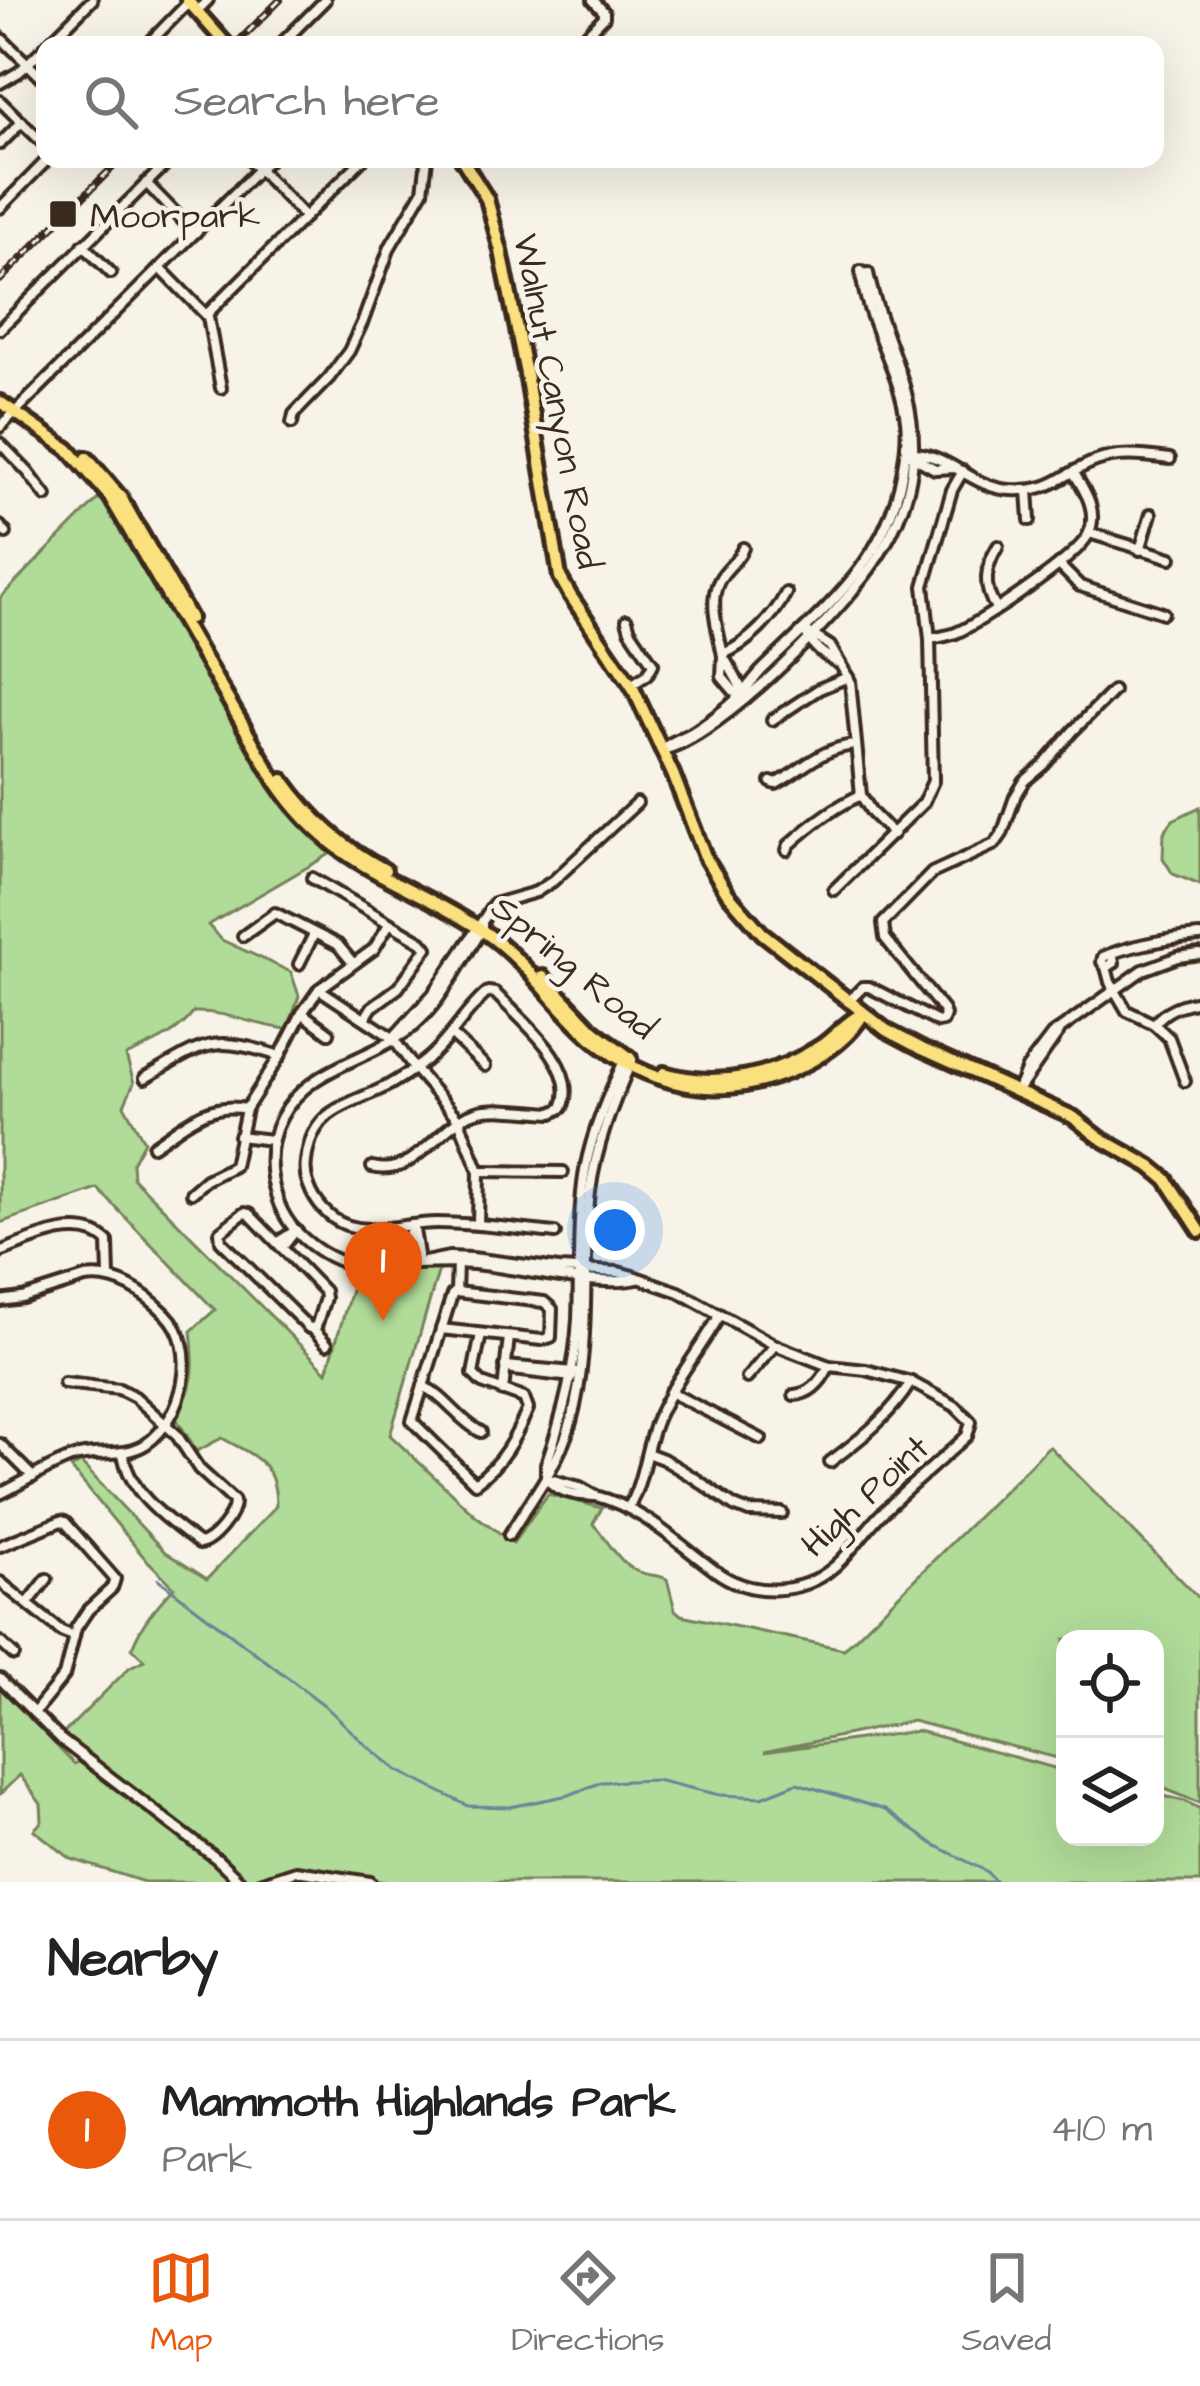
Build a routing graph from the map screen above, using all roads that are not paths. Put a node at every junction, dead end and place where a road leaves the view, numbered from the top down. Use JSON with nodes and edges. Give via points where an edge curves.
{"nodes":[{"id":1,"x":92,"y":0,"type":"edge"},
{"id":2,"x":208,"y":0,"type":"edge"},
{"id":3,"x":325,"y":0,"type":"edge"},
{"id":4,"x":592,"y":0,"type":"edge"},
{"id":5,"x":191,"y":4,"type":"edge"},
{"id":6,"x":56,"y":36,"type":"edge"},
{"id":7,"x":157,"y":36,"type":"edge"},
{"id":8,"x":222,"y":36,"type":"edge"},
{"id":9,"x":289,"y":36,"type":"edge"},
{"id":10,"x":584,"y":36,"type":"edge"},
{"id":11,"x":0,"y":37,"type":"edge"},
{"id":12,"x":36,"y":56,"type":"edge"},
{"id":13,"x":28,"y":64,"type":"junction"},
{"id":14,"x":36,"y":72,"type":"edge"},
{"id":15,"x":0,"y":83,"type":"edge"},
{"id":16,"x":0,"y":101,"type":"edge"},
{"id":17,"x":22,"y":122,"type":"junction"},
{"id":18,"x":36,"y":136,"type":"edge"},
{"id":19,"x":0,"y":144,"type":"edge"},
{"id":20,"x":39,"y":168,"type":"edge"},
{"id":21,"x":162,"y":168,"type":"edge"},
{"id":22,"x":354,"y":168,"type":"edge"},
{"id":23,"x":426,"y":168,"type":"edge"},
{"id":24,"x":468,"y":168,"type":"edge"},
{"id":25,"x":259,"y":169,"type":"joint"},
{"id":26,"x":146,"y":183,"type":"junction"},
{"id":27,"x":0,"y":208,"type":"edge"},
{"id":28,"x":305,"y":217,"type":"junction"},
{"id":29,"x":195,"y":233,"type":"junction"},
{"id":30,"x":83,"y":245,"type":"junction"},
{"id":31,"x":160,"y":268,"type":"junction"},
{"id":32,"x":864,"y":272,"type":"dead end"},
{"id":33,"x":111,"y":273,"type":"dead end"},
{"id":34,"x":206,"y":315,"type":"junction"},
{"id":35,"x":0,"y":329,"type":"edge"},
{"id":36,"x":221,"y":388,"type":"dead end"},
{"id":37,"x":0,"y":399,"type":"edge"},
{"id":38,"x":17,"y":410,"type":"junction"},
{"id":39,"x":292,"y":423,"type":"dead end"},
{"id":40,"x":0,"y":427,"type":"edge"},
{"id":41,"x":0,"y":443,"type":"edge"},
{"id":42,"x":911,"y":454,"type":"junction"},
{"id":43,"x":1171,"y":459,"type":"dead end"},
{"id":44,"x":959,"y":469,"type":"junction"},
{"id":45,"x":1074,"y":473,"type":"junction"},
{"id":46,"x":1028,"y":490,"type":"junction"},
{"id":47,"x":46,"y":496,"type":"dead end"},
{"id":48,"x":1151,"y":514,"type":"dead end"},
{"id":49,"x":1030,"y":520,"type":"dead end"},
{"id":50,"x":1089,"y":533,"type":"junction"},
{"id":51,"x":998,"y":546,"type":"dead end"},
{"id":52,"x":742,"y":548,"type":"dead end"},
{"id":53,"x":1140,"y":550,"type":"junction"},
{"id":54,"x":1171,"y":558,"type":"dead end"},
{"id":55,"x":1059,"y":565,"type":"junction"},
{"id":56,"x":786,"y":593,"type":"dead end"},
{"id":57,"x":996,"y":608,"type":"junction"},
{"id":58,"x":1163,"y":614,"type":"dead end"},
{"id":59,"x":628,"y":620,"type":"dead end"},
{"id":60,"x":808,"y":634,"type":"junction"},
{"id":61,"x":930,"y":639,"type":"junction"},
{"id":62,"x":723,"y":655,"type":"junction"},
{"id":63,"x":732,"y":670,"type":"junction"},
{"id":64,"x":722,"y":673,"type":"junction"},
{"id":65,"x":848,"y":676,"type":"junction"},
{"id":66,"x":631,"y":685,"type":"junction"},
{"id":67,"x":1113,"y":692,"type":"dead end"},
{"id":68,"x":743,"y":695,"type":"junction"},
{"id":69,"x":772,"y":720,"type":"dead end"},
{"id":70,"x":855,"y":745,"type":"junction"},
{"id":71,"x":662,"y":750,"type":"junction"},
{"id":72,"x":771,"y":782,"type":"dead end"},
{"id":73,"x":861,"y":796,"type":"junction"},
{"id":74,"x":637,"y":803,"type":"dead end"},
{"id":75,"x":893,"y":834,"type":"junction"},
{"id":76,"x":788,"y":850,"type":"dead end"},
{"id":77,"x":311,"y":878,"type":"dead end"},
{"id":78,"x":834,"y":890,"type":"dead end"},
{"id":79,"x":389,"y":924,"type":"junction"},
{"id":80,"x":480,"y":926,"type":"junction"},
{"id":81,"x":314,"y":934,"type":"junction"},
{"id":82,"x":244,"y":936,"type":"dead end"},
{"id":83,"x":1200,"y":936,"type":"edge"},
{"id":84,"x":1200,"y":954,"type":"edge"},
{"id":85,"x":353,"y":963,"type":"junction"},
{"id":86,"x":298,"y":964,"type":"dead end"},
{"id":87,"x":319,"y":989,"type":"junction"},
{"id":88,"x":1114,"y":989,"type":"junction"},
{"id":89,"x":1200,"y":1001,"type":"edge"},
{"id":90,"x":848,"y":1002,"type":"junction"},
{"id":91,"x":302,"y":1013,"type":"junction"},
{"id":92,"x":863,"y":1014,"type":"junction"},
{"id":93,"x":365,"y":1017,"type":"junction"},
{"id":94,"x":1154,"y":1024,"type":"junction"},
{"id":95,"x":329,"y":1033,"type":"dead end"},
{"id":96,"x":452,"y":1036,"type":"junction"},
{"id":97,"x":393,"y":1038,"type":"junction"},
{"id":98,"x":280,"y":1056,"type":"junction"},
{"id":99,"x":628,"y":1060,"type":"junction"},
{"id":100,"x":484,"y":1066,"type":"dead end"},
{"id":101,"x":415,"y":1068,"type":"junction"},
{"id":102,"x":145,"y":1078,"type":"dead end"},
{"id":103,"x":1185,"y":1081,"type":"dead end"},
{"id":104,"x":1017,"y":1092,"type":"junction"},
{"id":105,"x":246,"y":1109,"type":"junction"},
{"id":106,"x":459,"y":1120,"type":"junction"},
{"id":107,"x":239,"y":1136,"type":"junction"},
{"id":108,"x":271,"y":1140,"type":"junction"},
{"id":109,"x":153,"y":1146,"type":"dead end"},
{"id":110,"x":371,"y":1167,"type":"dead end"},
{"id":111,"x":479,"y":1171,"type":"junction"},
{"id":112,"x":563,"y":1172,"type":"dead end"},
{"id":113,"x":191,"y":1193,"type":"dead end"},
{"id":114,"x":412,"y":1225,"type":"junction"},
{"id":115,"x":478,"y":1225,"type":"junction"},
{"id":116,"x":296,"y":1230,"type":"junction"},
{"id":117,"x":1200,"y":1231,"type":"edge"},
{"id":118,"x":555,"y":1233,"type":"dead end"},
{"id":119,"x":281,"y":1245,"type":"junction"},
{"id":120,"x":0,"y":1252,"type":"edge"},
{"id":121,"x":415,"y":1264,"type":"junction"},
{"id":122,"x":457,"y":1264,"type":"junction"},
{"id":123,"x":582,"y":1274,"type":"junction"},
{"id":124,"x":109,"y":1277,"type":"junction"},
{"id":125,"x":456,"y":1292,"type":"junction"},
{"id":126,"x":0,"y":1301,"type":"edge"},
{"id":127,"x":720,"y":1315,"type":"junction"},
{"id":128,"x":313,"y":1329,"type":"junction"},
{"id":129,"x":441,"y":1329,"type":"junction"},
{"id":130,"x":481,"y":1334,"type":"junction"},
{"id":131,"x":509,"y":1337,"type":"junction"},
{"id":132,"x":326,"y":1344,"type":"dead end"},
{"id":133,"x":776,"y":1346,"type":"junction"},
{"id":134,"x":829,"y":1366,"type":"junction"},
{"id":135,"x":508,"y":1367,"type":"junction"},
{"id":136,"x":574,"y":1374,"type":"junction"},
{"id":137,"x":747,"y":1378,"type":"dead end"},
{"id":138,"x":64,"y":1382,"type":"dead end"},
{"id":139,"x":911,"y":1382,"type":"junction"},
{"id":140,"x":423,"y":1386,"type":"junction"},
{"id":141,"x":503,"y":1390,"type":"junction"},
{"id":142,"x":670,"y":1392,"type":"junction"},
{"id":143,"x":794,"y":1395,"type":"dead end"},
{"id":144,"x":165,"y":1424,"type":"junction"},
{"id":145,"x":481,"y":1432,"type":"dead end"},
{"id":146,"x":761,"y":1439,"type":"dead end"},
{"id":147,"x":0,"y":1444,"type":"edge"},
{"id":148,"x":123,"y":1453,"type":"junction"},
{"id":149,"x":647,"y":1454,"type":"junction"},
{"id":150,"x":830,"y":1462,"type":"dead end"},
{"id":151,"x":33,"y":1478,"type":"junction"},
{"id":152,"x":546,"y":1478,"type":"junction"},
{"id":153,"x":0,"y":1494,"type":"edge"},
{"id":154,"x":628,"y":1508,"type":"junction"},
{"id":155,"x":782,"y":1513,"type":"dead end"},
{"id":156,"x":509,"y":1534,"type":"dead end"},
{"id":157,"x":0,"y":1546,"type":"edge"},
{"id":158,"x":47,"y":1579,"type":"dead end"},
{"id":159,"x":0,"y":1582,"type":"edge"},
{"id":160,"x":28,"y":1603,"type":"junction"},
{"id":161,"x":73,"y":1636,"type":"junction"},
{"id":162,"x":0,"y":1642,"type":"edge"},
{"id":163,"x":14,"y":1655,"type":"dead end"},
{"id":164,"x":0,"y":1679,"type":"edge"},
{"id":165,"x":34,"y":1713,"type":"junction"},
{"id":166,"x":241,"y":1882,"type":"edge"},
{"id":167,"x":262,"y":1882,"type":"edge"},
{"id":168,"x":370,"y":1882,"type":"edge"}],
"edges":[{"from":1,"to":6,"type":"street"},
{"from":2,"to":5,"type":"street"},
{"from":3,"to":9,"type":"street"},
{"from":4,"to":10,"type":"street","via":[[605,14]]},
{"from":5,"to":7,"type":"street"},
{"from":5,"to":8,"type":"main road"},
{"from":11,"to":13,"type":"street"},
{"from":12,"to":13,"type":"street"},
{"from":13,"to":14,"type":"street"},
{"from":13,"to":15,"type":"street"},
{"from":16,"to":17,"type":"street"},
{"from":17,"to":18,"type":"street"},
{"from":17,"to":19,"type":"street"},
{"from":20,"to":27,"type":"street"},
{"from":21,"to":26,"type":"street"},
{"from":22,"to":28,"type":"street"},
{"from":23,"to":39,"type":"street","via":[[421,196],[389,247],[349,351]]},
{"from":24,"to":66,"type":"main road","name":"Walnut Canyon Road","via":[[488,199],[501,251],[560,577]]},
{"from":25,"to":28,"type":"street"},
{"from":25,"to":29,"type":"street"},
{"from":26,"to":29,"type":"street"},
{"from":26,"to":30,"type":"street"},
{"from":28,"to":34,"type":"street"},
{"from":29,"to":31,"type":"street"},
{"from":30,"to":33,"type":"street"},
{"from":30,"to":35,"type":"street"},
{"from":31,"to":34,"type":"street"},
{"from":31,"to":38,"type":"street"},
{"from":32,"to":42,"type":"street","via":[[896,364]]},
{"from":34,"to":36,"type":"street"},
{"from":37,"to":38,"type":"main road","name":"Spring Road"},
{"from":38,"to":40,"type":"street"},
{"from":38,"to":80,"type":"main road","name":"Spring Road","via":[[68,449],[116,504],[296,810],[351,859]]},
{"from":41,"to":47,"type":"street"},
{"from":42,"to":44,"type":"street","via":[[934,469]]},
{"from":42,"to":60,"type":"street","via":[[880,541]]},
{"from":43,"to":45,"type":"street","via":[[1116,455]]},
{"from":44,"to":46,"type":"street","via":[[986,485]]},
{"from":44,"to":61,"type":"street","via":[[924,586]]},
{"from":45,"to":46,"type":"street"},
{"from":45,"to":50,"type":"street","via":[[1090,498]]},
{"from":46,"to":49,"type":"street"},
{"from":48,"to":53,"type":"street"},
{"from":50,"to":53,"type":"street"},
{"from":50,"to":55,"type":"street"},
{"from":51,"to":57,"type":"street","via":[[985,582]]},
{"from":52,"to":62,"type":"street","via":[[716,585]]},
{"from":53,"to":54,"type":"street"},
{"from":55,"to":57,"type":"street"},
{"from":55,"to":58,"type":"street","via":[[1080,586]]},
{"from":56,"to":62,"type":"street"},
{"from":57,"to":61,"type":"street","via":[[956,634]]},
{"from":59,"to":66,"type":"street","via":[[653,664]]},
{"from":60,"to":65,"type":"street"},
{"from":60,"to":68,"type":"street"},
{"from":61,"to":75,"type":"street","via":[[933,782]]},
{"from":62,"to":63,"type":"street"},
{"from":62,"to":64,"type":"street"},
{"from":63,"to":64,"type":"street"},
{"from":63,"to":68,"type":"street"},
{"from":64,"to":68,"type":"street"},
{"from":65,"to":69,"type":"street"},
{"from":65,"to":70,"type":"street"},
{"from":66,"to":71,"type":"main road","name":"Walnut Canyon Road"},
{"from":67,"to":90,"type":"street","via":[[1022,785],[994,844],[932,873],[883,923],[885,938],[944,1021],[868,987]]},
{"from":68,"to":71,"type":"street"},
{"from":70,"to":72,"type":"street","via":[[824,752]]},
{"from":70,"to":73,"type":"street"},
{"from":71,"to":90,"type":"main road","name":"Walnut Canyon Road","via":[[720,884],[772,942]]},
{"from":73,"to":75,"type":"street"},
{"from":73,"to":76,"type":"street"},
{"from":74,"to":80,"type":"street","via":[[553,881],[494,904]]},
{"from":75,"to":78,"type":"street"},
{"from":77,"to":79,"type":"street"},
{"from":79,"to":85,"type":"street"},
{"from":79,"to":93,"type":"street","via":[[427,948]]},
{"from":80,"to":97,"type":"street"},
{"from":80,"to":99,"type":"main road","name":"Spring Road","via":[[590,1036]]},
{"from":81,"to":82,"type":"street","via":[[275,914]]},
{"from":81,"to":85,"type":"street"},
{"from":81,"to":86,"type":"street"},
{"from":83,"to":88,"type":"street","via":[[1123,950],[1110,960]]},
{"from":84,"to":88,"type":"street","via":[[1154,964]]},
{"from":85,"to":87,"type":"street"},
{"from":87,"to":91,"type":"street"},
{"from":87,"to":93,"type":"street"},
{"from":88,"to":94,"type":"street","via":[[1127,1011]]},
{"from":88,"to":104,"type":"street","via":[[1052,1035]]},
{"from":89,"to":94,"type":"street"},
{"from":90,"to":92,"type":"main road","name":"Walnut Canyon Road"},
{"from":91,"to":95,"type":"street"},
{"from":91,"to":98,"type":"street"},
{"from":92,"to":99,"type":"main road","name":"Spring Road","via":[[788,1065],[745,1077],[674,1076]]},
{"from":92,"to":104,"type":"main road","name":"Walnut Canyon Road"},
{"from":93,"to":97,"type":"street"},
{"from":94,"to":103,"type":"street","via":[[1169,1038]]},
{"from":96,"to":100,"type":"street"},
{"from":96,"to":101,"type":"street"},
{"from":96,"to":106,"type":"street","via":[[495,993],[555,1056],[567,1097],[558,1112],[479,1111]]},
{"from":97,"to":101,"type":"street"},
{"from":97,"to":108,"type":"street","via":[[300,1090]]},
{"from":98,"to":102,"type":"street","via":[[213,1042]]},
{"from":98,"to":105,"type":"street"},
{"from":99,"to":123,"type":"street","via":[[600,1144]]},
{"from":101,"to":106,"type":"street"},
{"from":101,"to":114,"type":"street","via":[[318,1124],[304,1168],[315,1199],[344,1224]]},
{"from":104,"to":117,"type":"main road","name":"Walnut Canyon Road","via":[[1156,1170]]},
{"from":105,"to":107,"type":"street"},
{"from":105,"to":109,"type":"street","via":[[207,1111]]},
{"from":106,"to":110,"type":"street","via":[[422,1153],[391,1168]]},
{"from":106,"to":111,"type":"street"},
{"from":107,"to":108,"type":"street"},
{"from":107,"to":113,"type":"street","via":[[234,1166]]},
{"from":108,"to":116,"type":"street","via":[[271,1180]]},
{"from":111,"to":112,"type":"street"},
{"from":111,"to":115,"type":"street"},
{"from":114,"to":115,"type":"street"},
{"from":114,"to":121,"type":"street","via":[[406,1245]]},
{"from":115,"to":118,"type":"street"},
{"from":116,"to":119,"type":"street"},
{"from":116,"to":121,"type":"street","via":[[346,1263]]},
{"from":119,"to":128,"type":"street","via":[[326,1294]]},
{"from":119,"to":128,"type":"street","via":[[247,1213],[219,1236]]},
{"from":120,"to":124,"type":"street","via":[[62,1231],[91,1231],[108,1242]]},
{"from":121,"to":122,"type":"street"},
{"from":121,"to":123,"type":"street","via":[[472,1258]]},
{"from":122,"to":123,"type":"street"},
{"from":122,"to":125,"type":"street"},
{"from":123,"to":127,"type":"street","via":[[637,1279]]},
{"from":123,"to":136,"type":"street"},
{"from":124,"to":126,"type":"street"},
{"from":124,"to":144,"type":"street","via":[[163,1310],[184,1342],[183,1383]]},
{"from":125,"to":129,"type":"street"},
{"from":125,"to":131,"type":"street","via":[[552,1309],[551,1337]]},
{"from":127,"to":133,"type":"street"},
{"from":127,"to":142,"type":"street"},
{"from":128,"to":132,"type":"street"},
{"from":129,"to":130,"type":"street"},
{"from":129,"to":140,"type":"street"},
{"from":130,"to":131,"type":"street"},
{"from":130,"to":141,"type":"street","via":[[472,1374]]},
{"from":131,"to":135,"type":"street"},
{"from":133,"to":134,"type":"street"},
{"from":133,"to":137,"type":"street"},
{"from":134,"to":139,"type":"street"},
{"from":134,"to":143,"type":"street","via":[[814,1387]]},
{"from":135,"to":136,"type":"street"},
{"from":135,"to":141,"type":"street"},
{"from":136,"to":152,"type":"street","via":[[570,1423]]},
{"from":138,"to":144,"type":"street","via":[[126,1392]]},
{"from":139,"to":150,"type":"street","via":[[872,1430]]},
{"from":139,"to":154,"type":"street","name":"High Point","via":[[955,1406],[972,1427],[819,1578],[768,1591],[743,1586]]},
{"from":140,"to":141,"type":"street","via":[[412,1421],[475,1483],[512,1444],[528,1408]]},
{"from":140,"to":145,"type":"street"},
{"from":142,"to":146,"type":"street"},
{"from":142,"to":149,"type":"street"},
{"from":144,"to":148,"type":"street"},
{"from":144,"to":148,"type":"street","via":[[236,1506],[203,1545],[170,1523],[130,1478]]},
{"from":147,"to":151,"type":"street"},
{"from":148,"to":151,"type":"street","via":[[71,1458]]},
{"from":149,"to":154,"type":"street"},
{"from":149,"to":155,"type":"street","via":[[734,1506]]},
{"from":151,"to":153,"type":"street"},
{"from":152,"to":154,"type":"street","name":"High Point"},
{"from":152,"to":156,"type":"street"},
{"from":157,"to":161,"type":"street","via":[[61,1521],[113,1575],[115,1584]]},
{"from":158,"to":160,"type":"street"},
{"from":159,"to":160,"type":"street"},
{"from":160,"to":161,"type":"street"},
{"from":161,"to":165,"type":"street","via":[[64,1676]]},
{"from":162,"to":163,"type":"street"},
{"from":164,"to":165,"type":"street"},
{"from":165,"to":166,"type":"street"},
{"from":167,"to":168,"type":"street","via":[[296,1871]]}]}
